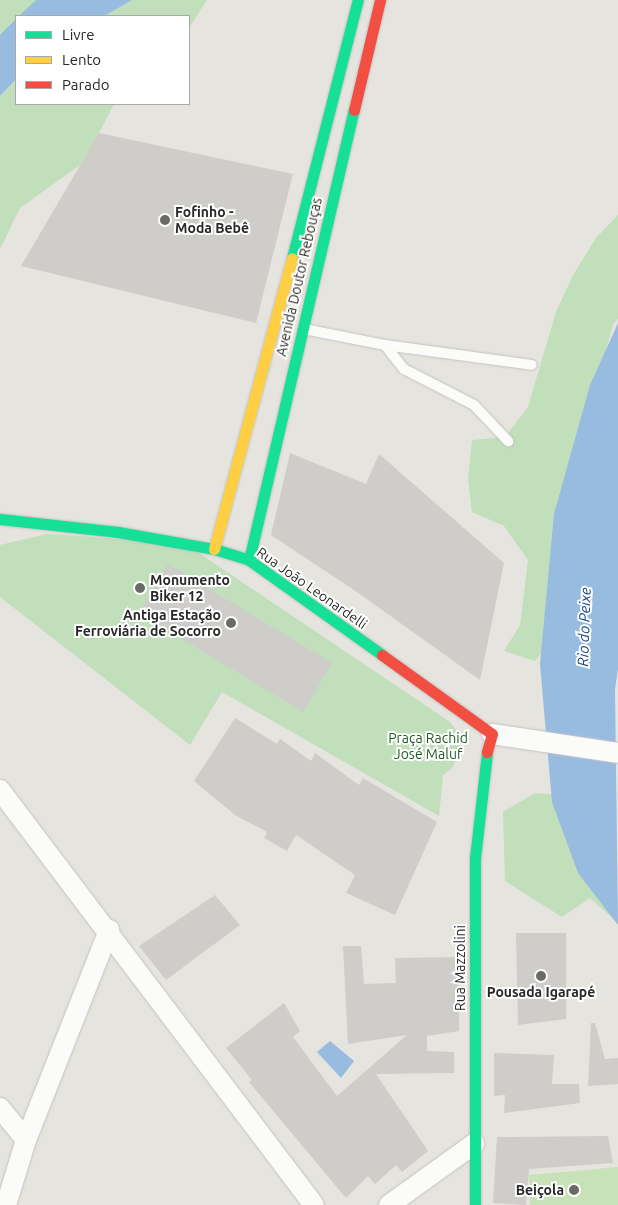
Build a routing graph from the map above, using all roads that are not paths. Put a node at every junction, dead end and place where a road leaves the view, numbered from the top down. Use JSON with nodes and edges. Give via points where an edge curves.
{"nodes":[{"id":1,"x":358,"y":0,"type":"edge"},
{"id":2,"x":380,"y":0,"type":"edge"},
{"id":3,"x":353,"y":18,"type":"junction"},
{"id":4,"x":374,"y":24,"type":"junction"},
{"id":5,"x":315,"y":166,"type":"junction"},
{"id":6,"x":339,"y":172,"type":"junction"},
{"id":7,"x":290,"y":325,"type":"junction"},
{"id":8,"x":385,"y":345,"type":"junction"},
{"id":9,"x":532,"y":365,"type":"dead end"},
{"id":10,"x":264,"y":420,"type":"junction"},
{"id":11,"x":508,"y":441,"type":"dead end"},
{"id":12,"x":0,"y":519,"type":"edge"},
{"id":13,"x":214,"y":549,"type":"junction"},
{"id":14,"x":249,"y":560,"type":"junction"},
{"id":15,"x":492,"y":734,"type":"junction"},
{"id":16,"x":618,"y":753,"type":"edge"},
{"id":17,"x":0,"y":790,"type":"edge"},
{"id":18,"x":109,"y":930,"type":"junction"},
{"id":19,"x":0,"y":1108,"type":"edge"},
{"id":20,"x":26,"y":1140,"type":"junction"},
{"id":21,"x":474,"y":1144,"type":"junction"},
{"id":22,"x":6,"y":1205,"type":"edge"},
{"id":23,"x":314,"y":1205,"type":"edge"},
{"id":24,"x":389,"y":1205,"type":"edge"},
{"id":25,"x":475,"y":1205,"type":"edge"}],
"edges":[{"from":1,"to":3,"type":"street","name":"Avenida Doutor Rebouças"},
{"from":2,"to":4,"type":"street","name":"Avenida Doutor Rebouças"},
{"from":3,"to":4,"type":"street"},
{"from":3,"to":5,"type":"street","name":"Avenida Doutor Rebouças"},
{"from":4,"to":6,"type":"street","name":"Avenida Doutor Rebouças"},
{"from":5,"to":6,"type":"street"},
{"from":5,"to":7,"type":"street","name":"Avenida Doutor Rebouças"},
{"from":6,"to":7,"type":"street","name":"Avenida Doutor Rebouças"},
{"from":7,"to":8,"type":"lane"},
{"from":7,"to":10,"type":"street","name":"Avenida Doutor Rebouças"},
{"from":7,"to":10,"type":"street","name":"Avenida Doutor Rebouças"},
{"from":8,"to":9,"type":"lane"},
{"from":8,"to":11,"type":"lane","via":[[404,369],[474,405]]},
{"from":10,"to":13,"type":"street","name":"Avenida Doutor Rebouças"},
{"from":10,"to":14,"type":"street","name":"Avenida Doutor Rebouças"},
{"from":12,"to":13,"type":"street","name":"Rua João Leonardelli","via":[[118,532]]},
{"from":13,"to":14,"type":"street","name":"Rua João Leonardelli"},
{"from":14,"to":15,"type":"street","name":"Rua João Leonardelli"},
{"from":15,"to":16,"type":"street"},
{"from":15,"to":21,"type":"street","name":"Rua Mazzolini","via":[[484,762],[475,858]]},
{"from":17,"to":18,"type":"street"},
{"from":18,"to":20,"type":"street"},
{"from":18,"to":23,"type":"street"},
{"from":19,"to":20,"type":"street"},
{"from":20,"to":22,"type":"street"},
{"from":21,"to":24,"type":"street"},
{"from":21,"to":25,"type":"street","name":"Rua Mazzolini"}]}
